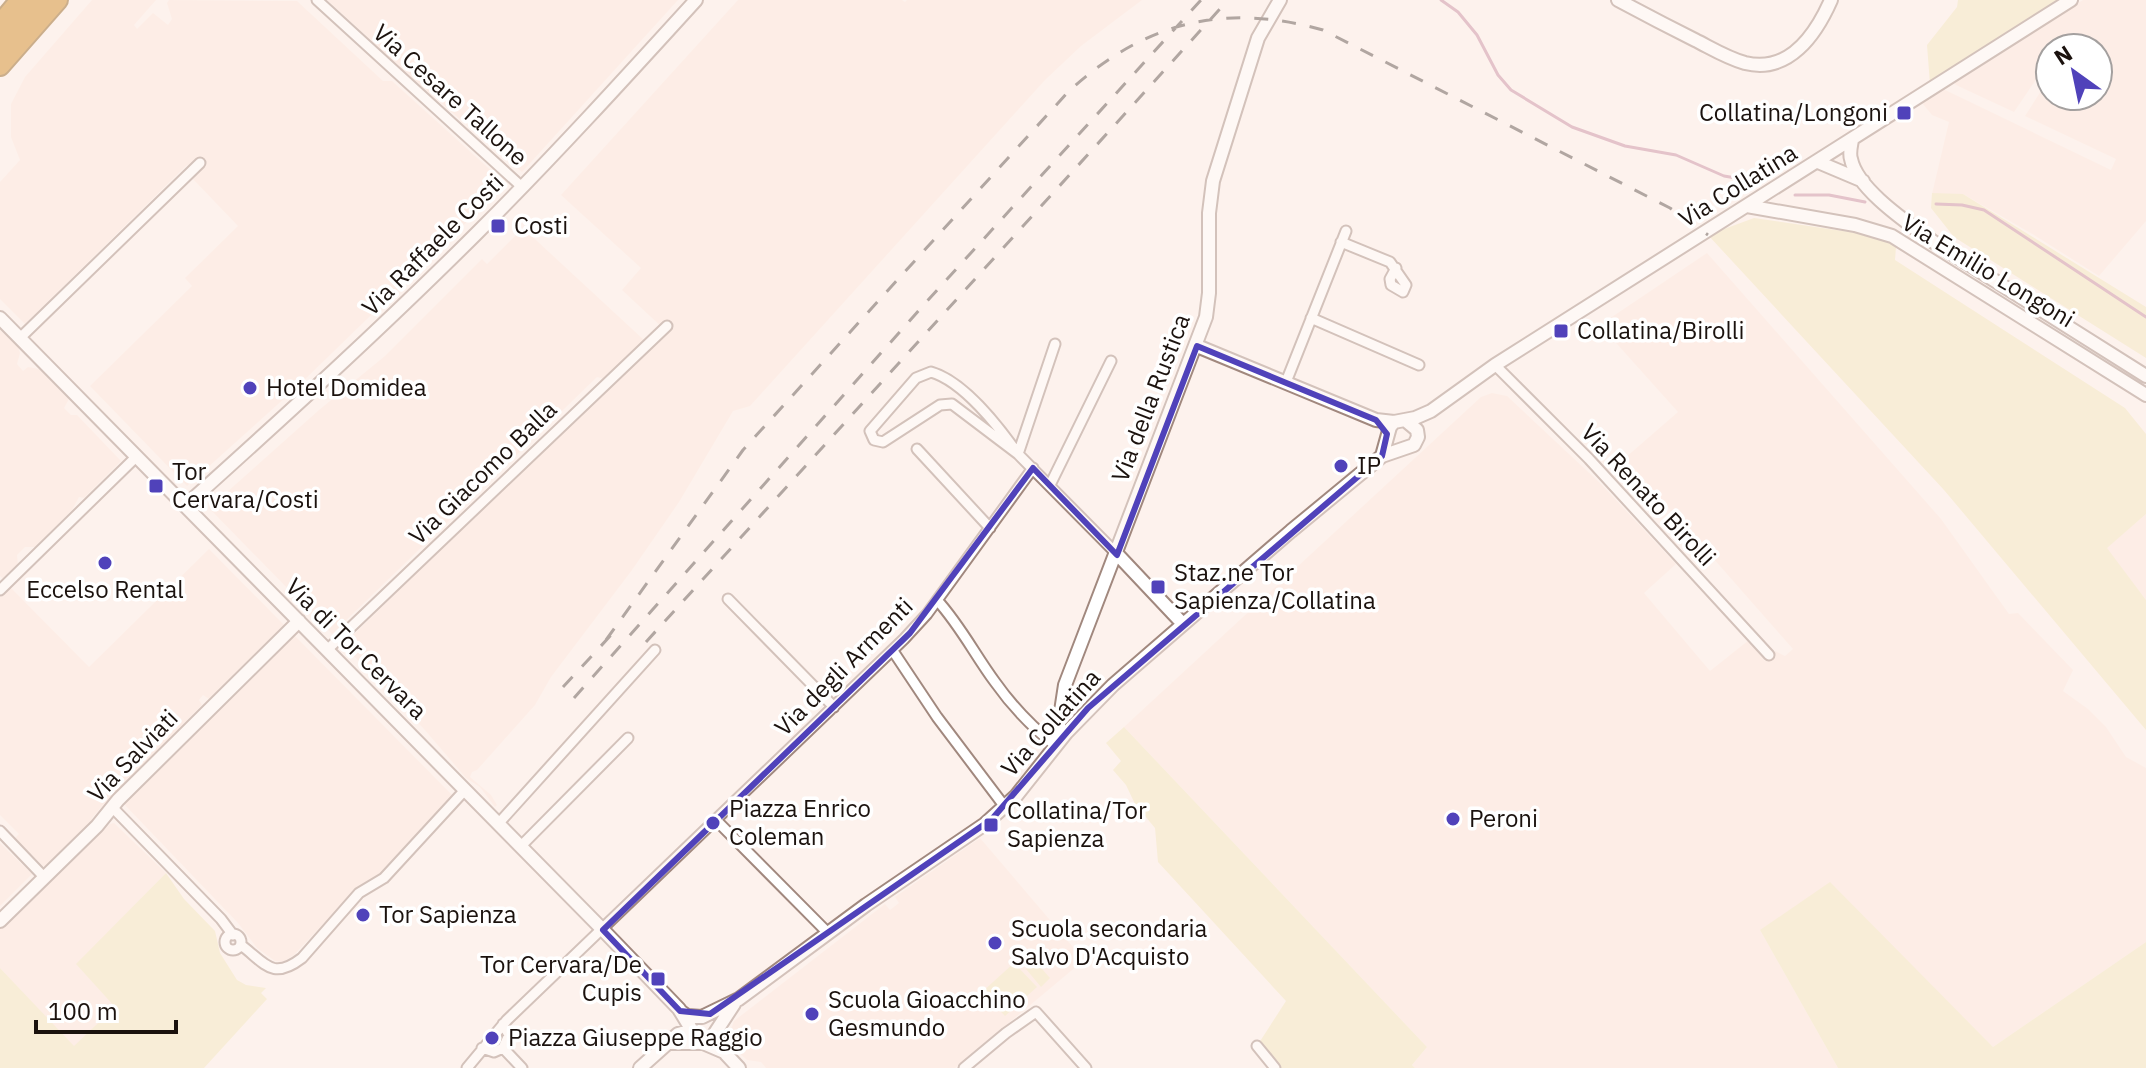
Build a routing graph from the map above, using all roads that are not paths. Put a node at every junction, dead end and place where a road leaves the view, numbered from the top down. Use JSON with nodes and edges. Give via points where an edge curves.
{"nodes":[{"id":1,"x":20,"y":0,"type":"edge"},
{"id":2,"x":40,"y":0,"type":"edge"},
{"id":3,"x":58,"y":0,"type":"edge"},
{"id":4,"x":317,"y":0,"type":"edge"},
{"id":5,"x":696,"y":0,"type":"edge"},
{"id":6,"x":1280,"y":0,"type":"edge"},
{"id":7,"x":1618,"y":0,"type":"edge"},
{"id":8,"x":1831,"y":0,"type":"edge"},
{"id":9,"x":2071,"y":0,"type":"edge"},
{"id":10,"x":0,"y":24,"type":"edge"},
{"id":11,"x":0,"y":47,"type":"edge"},
{"id":12,"x":0,"y":66,"type":"edge"},
{"id":13,"x":1852,"y":140,"type":"junction"},
{"id":14,"x":1818,"y":162,"type":"junction"},
{"id":15,"x":200,"y":163,"type":"dead end"},
{"id":16,"x":1863,"y":181,"type":"junction"},
{"id":17,"x":522,"y":187,"type":"junction"},
{"id":18,"x":1747,"y":206,"type":"junction"},
{"id":19,"x":1346,"y":231,"type":"dead end"},
{"id":20,"x":1341,"y":242,"type":"junction"},
{"id":21,"x":1396,"y":268,"type":"dead end"},
{"id":22,"x":0,"y":318,"type":"edge"},
{"id":23,"x":1311,"y":318,"type":"junction"},
{"id":24,"x":667,"y":326,"type":"dead end"},
{"id":25,"x":20,"y":338,"type":"junction"},
{"id":26,"x":1055,"y":344,"type":"dead end"},
{"id":27,"x":1197,"y":346,"type":"junction"},
{"id":28,"x":1111,"y":361,"type":"dead end"},
{"id":29,"x":1419,"y":365,"type":"dead end"},
{"id":30,"x":1495,"y":365,"type":"junction"},
{"id":31,"x":2146,"y":376,"type":"edge"},
{"id":32,"x":1286,"y":382,"type":"junction"},
{"id":33,"x":2146,"y":395,"type":"edge"},
{"id":34,"x":1431,"y":411,"type":"junction"},
{"id":35,"x":1376,"y":420,"type":"junction"},
{"id":36,"x":1400,"y":421,"type":"junction"},
{"id":37,"x":1417,"y":430,"type":"junction"},
{"id":38,"x":1388,"y":437,"type":"junction"},
{"id":39,"x":917,"y":449,"type":"dead end"},
{"id":40,"x":1400,"y":450,"type":"junction"},
{"id":41,"x":1018,"y":454,"type":"junction"},
{"id":42,"x":1382,"y":456,"type":"junction"},
{"id":43,"x":136,"y":457,"type":"junction"},
{"id":44,"x":1033,"y":468,"type":"junction"},
{"id":45,"x":1050,"y":485,"type":"junction"},
{"id":46,"x":185,"y":506,"type":"junction"},
{"id":47,"x":990,"y":528,"type":"junction"},
{"id":48,"x":1117,"y":554,"type":"junction"},
{"id":49,"x":0,"y":590,"type":"edge"},
{"id":50,"x":728,"y":599,"type":"dead end"},
{"id":51,"x":937,"y":600,"type":"junction"},
{"id":52,"x":299,"y":621,"type":"junction"},
{"id":53,"x":1183,"y":624,"type":"junction"},
{"id":54,"x":327,"y":650,"type":"junction"},
{"id":55,"x":655,"y":650,"type":"dead end"},
{"id":56,"x":893,"y":651,"type":"junction"},
{"id":57,"x":1769,"y":655,"type":"dead end"},
{"id":58,"x":834,"y":707,"type":"junction"},
{"id":59,"x":628,"y":738,"type":"dead end"},
{"id":60,"x":1056,"y":746,"type":"junction"},
{"id":61,"x":465,"y":790,"type":"junction"},
{"id":62,"x":112,"y":807,"type":"junction"},
{"id":63,"x":1005,"y":807,"type":"junction"},
{"id":64,"x":716,"y":820,"type":"junction"},
{"id":65,"x":498,"y":824,"type":"junction"},
{"id":66,"x":0,"y":831,"type":"edge"},
{"id":67,"x":520,"y":847,"type":"junction"},
{"id":68,"x":45,"y":878,"type":"junction"},
{"id":69,"x":0,"y":921,"type":"edge"},
{"id":70,"x":603,"y":930,"type":"junction"},
{"id":71,"x":828,"y":933,"type":"junction"},
{"id":72,"x":739,"y":999,"type":"junction"},
{"id":73,"x":505,"y":1022,"type":"junction"},
{"id":74,"x":697,"y":1030,"type":"junction"},
{"id":75,"x":715,"y":1032,"type":"junction"},
{"id":76,"x":1257,"y":1046,"type":"dead end"},
{"id":77,"x":506,"y":1051,"type":"junction"},
{"id":78,"x":480,"y":1052,"type":"junction"},
{"id":79,"x":724,"y":1052,"type":"junction"},
{"id":80,"x":467,"y":1068,"type":"edge"},
{"id":81,"x":522,"y":1068,"type":"edge"},
{"id":82,"x":640,"y":1068,"type":"edge"},
{"id":83,"x":739,"y":1068,"type":"edge"},
{"id":84,"x":964,"y":1068,"type":"edge"},
{"id":85,"x":1086,"y":1068,"type":"edge"},
{"id":86,"x":1275,"y":1068,"type":"edge"}],
"edges":[{"from":1,"to":10,"type":"highway"},
{"from":2,"to":11,"type":"highway"},
{"from":3,"to":12,"type":"highway"},
{"from":4,"to":17,"type":"street","name":"Via Cesare Tallone"},
{"from":5,"to":17,"type":"street","name":"Via Raffaele Costi"},
{"from":6,"to":27,"type":"street","name":"Via della Rustica","via":[[1258,38],[1211,193],[1209,301]]},
{"from":7,"to":8,"type":"street","via":[[1724,55],[1755,65],[1782,60],[1806,42]]},
{"from":9,"to":13,"type":"street","name":"Via Collatina"},
{"from":13,"to":14,"type":"street","name":"Via Collatina"},
{"from":13,"to":16,"type":"street","name":"Via Emilio Longoni","via":[[1851,161]]},
{"from":14,"to":16,"type":"street"},
{"from":14,"to":18,"type":"street","name":"Via Collatina"},
{"from":15,"to":25,"type":"street"},
{"from":16,"to":31,"type":"street","name":"Via Emilio Longoni","via":[[1935,243]]},
{"from":17,"to":46,"type":"street","name":"Via Raffaele Costi","via":[[328,378]]},
{"from":18,"to":30,"type":"street","name":"Via Collatina"},
{"from":18,"to":33,"type":"street","name":"Via Emilio Longoni","via":[[1892,236]]},
{"from":19,"to":20,"type":"street"},
{"from":20,"to":21,"type":"street"},
{"from":20,"to":23,"type":"street"},
{"from":22,"to":25,"type":"street","name":"Via di Tor Cervara"},
{"from":23,"to":29,"type":"street"},
{"from":23,"to":32,"type":"street"},
{"from":24,"to":54,"type":"street","name":"Via Giacomo Balla"},
{"from":25,"to":43,"type":"street","name":"Via di Tor Cervara"},
{"from":26,"to":41,"type":"street"},
{"from":27,"to":32,"type":"street"},
{"from":27,"to":48,"type":"street","name":"Via della Rustica"},
{"from":28,"to":45,"type":"street"},
{"from":30,"to":34,"type":"street","name":"Via Collatina"},
{"from":30,"to":57,"type":"street","name":"Via Renato Birolli"},
{"from":32,"to":35,"type":"street"},
{"from":34,"to":36,"type":"street","name":"Via Collatina"},
{"from":34,"to":37,"type":"street","name":"Via Collatina"},
{"from":35,"to":36,"type":"street"},
{"from":35,"to":38,"type":"street"},
{"from":36,"to":37,"type":"street"},
{"from":36,"to":38,"type":"street"},
{"from":37,"to":40,"type":"street","via":[[1414,445]]},
{"from":38,"to":40,"type":"street"},
{"from":38,"to":42,"type":"street","name":"Via Collatina"},
{"from":39,"to":47,"type":"street"},
{"from":40,"to":42,"type":"street","name":"Via Collatina"},
{"from":41,"to":41,"type":"street","via":[[968,397],[931,372],[918,377],[870,431],[874,440],[883,442],[950,403]]},
{"from":41,"to":44,"type":"street"},
{"from":42,"to":53,"type":"street","name":"Via Collatina"},
{"from":43,"to":46,"type":"street","name":"Via di Tor Cervara"},
{"from":43,"to":49,"type":"street"},
{"from":44,"to":45,"type":"street"},
{"from":44,"to":47,"type":"street","name":"Via degli Armenti"},
{"from":45,"to":48,"type":"street"},
{"from":46,"to":52,"type":"street","name":"Via di Tor Cervara"},
{"from":47,"to":51,"type":"street","name":"Via degli Armenti"},
{"from":48,"to":53,"type":"street"},
{"from":48,"to":60,"type":"street","name":"Via della Rustica","via":[[1065,685]]},
{"from":50,"to":58,"type":"street"},
{"from":51,"to":56,"type":"street","name":"Via degli Armenti"},
{"from":51,"to":60,"type":"street","via":[[999,688]]},
{"from":52,"to":54,"type":"street","name":"Via di Tor Cervara"},
{"from":52,"to":62,"type":"street","name":"Via Salviati"},
{"from":53,"to":60,"type":"street","name":"Via Collatina","via":[[1097,699]]},
{"from":54,"to":61,"type":"street","name":"Via di Tor Cervara"},
{"from":55,"to":65,"type":"street"},
{"from":56,"to":58,"type":"street","name":"Via degli Armenti"},
{"from":56,"to":63,"type":"street"},
{"from":58,"to":64,"type":"street","name":"Via degli Armenti"},
{"from":59,"to":67,"type":"street"},
{"from":60,"to":63,"type":"street","name":"Via Collatina"},
{"from":61,"to":62,"type":"street","via":[[384,878],[359,893],[302,958],[278,970],[241,945],[240,938]]},
{"from":61,"to":65,"type":"street","name":"Via di Tor Cervara"},
{"from":62,"to":68,"type":"street","name":"Via Salviati"},
{"from":63,"to":71,"type":"street","name":"Via Collatina"},
{"from":64,"to":70,"type":"street"},
{"from":64,"to":71,"type":"street"},
{"from":65,"to":67,"type":"street","name":"Via di Tor Cervara"},
{"from":66,"to":68,"type":"street"},
{"from":67,"to":70,"type":"street","name":"Via di Tor Cervara"},
{"from":68,"to":69,"type":"street","name":"Via Salviati"},
{"from":70,"to":73,"type":"street"},
{"from":70,"to":74,"type":"street","name":"Via di Tor Cervara"},
{"from":71,"to":72,"type":"street","name":"Via Collatina"},
{"from":72,"to":74,"type":"street"},
{"from":72,"to":75,"type":"street"},
{"from":73,"to":77,"type":"street"},
{"from":73,"to":78,"type":"street"},
{"from":74,"to":75,"type":"street","via":[[711,1040]]},
{"from":74,"to":75,"type":"street","via":[[712,1021]]},
{"from":74,"to":79,"type":"street"},
{"from":74,"to":82,"type":"street","via":[[680,1032]]},
{"from":75,"to":79,"type":"street"},
{"from":76,"to":86,"type":"street"},
{"from":77,"to":78,"type":"street"},
{"from":77,"to":81,"type":"street"},
{"from":78,"to":80,"type":"street"},
{"from":79,"to":83,"type":"street"},
{"from":84,"to":85,"type":"street","via":[[1036,1012]]}]}
